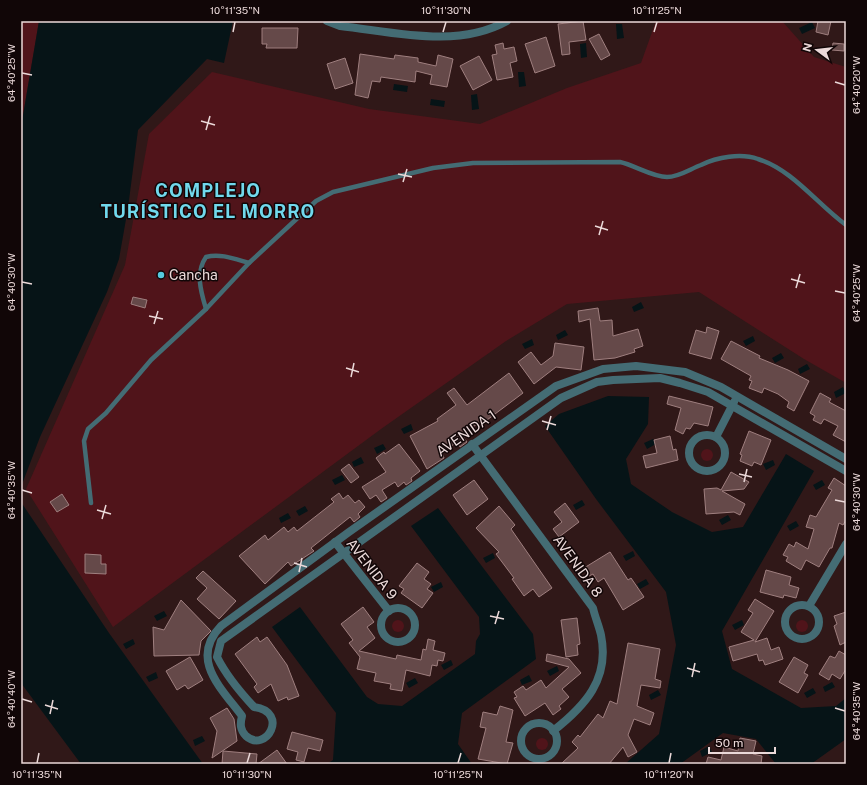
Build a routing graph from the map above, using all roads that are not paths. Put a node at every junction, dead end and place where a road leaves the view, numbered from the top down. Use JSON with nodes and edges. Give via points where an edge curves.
{"nodes":[{"id":1,"x":327,"y":21,"type":"edge"},
{"id":2,"x":507,"y":21,"type":"edge"},
{"id":3,"x":846,"y":225,"type":"edge"},
{"id":4,"x":249,"y":263,"type":"junction"},
{"id":5,"x":206,"y":309,"type":"junction"},
{"id":6,"x":586,"y":374,"type":"junction"},
{"id":7,"x":589,"y":386,"type":"junction"},
{"id":8,"x":737,"y":396,"type":"junction"},
{"id":9,"x":732,"y":405,"type":"junction"},
{"id":10,"x":716,"y":437,"type":"junction"},
{"id":11,"x":472,"y":444,"type":"junction"},
{"id":12,"x":479,"y":456,"type":"junction"},
{"id":13,"x":846,"y":459,"type":"edge"},
{"id":14,"x":846,"y":471,"type":"edge"},
{"id":15,"x":391,"y":502,"type":"junction"},
{"id":16,"x":91,"y":503,"type":"dead end"},
{"id":17,"x":399,"y":514,"type":"junction"},
{"id":18,"x":335,"y":542,"type":"junction"},
{"id":19,"x":846,"y":544,"type":"edge"},
{"id":20,"x":343,"y":555,"type":"junction"},
{"id":21,"x":274,"y":588,"type":"junction"},
{"id":22,"x":280,"y":598,"type":"junction"},
{"id":23,"x":809,"y":606,"type":"junction"},
{"id":24,"x":389,"y":611,"type":"junction"},
{"id":25,"x":254,"y":707,"type":"junction"},
{"id":26,"x":242,"y":716,"type":"junction"},
{"id":27,"x":553,"y":731,"type":"junction"}],
"edges":[{"from":1,"to":2,"type":"street","via":[[340,26],[434,37],[475,33],[495,28]]},
{"from":3,"to":4,"type":"lane","via":[[783,171],[758,159],[737,156],[704,163],[678,175],[666,177],[620,162],[474,163],[433,168],[333,192],[316,201]]},
{"from":4,"to":5,"type":"lane"},
{"from":4,"to":5,"type":"lane","via":[[223,256],[206,257],[199,281]]},
{"from":5,"to":16,"type":"lane","via":[[151,360],[106,413],[88,430],[84,441]]},
{"from":6,"to":7,"type":"street"},
{"from":6,"to":8,"type":"street","name":"AVENIDA 1","via":[[603,369],[636,366],[679,371],[706,379]]},
{"from":6,"to":11,"type":"street","name":"AVENIDA 1","via":[[556,386]]},
{"from":7,"to":9,"type":"street","name":"AVENIDA 1","via":[[613,380],[660,378],[708,392]]},
{"from":7,"to":12,"type":"street","name":"AVENIDA 1","via":[[561,398]]},
{"from":8,"to":9,"type":"street"},
{"from":8,"to":13,"type":"street","name":"AVENIDA 1"},
{"from":9,"to":10,"type":"street"},
{"from":9,"to":14,"type":"street","name":"AVENIDA 1"},
{"from":10,"to":10,"type":"street","via":[[702,435],[691,444],[689,458],[698,469],[712,471],[723,462],[725,448]]},
{"from":11,"to":12,"type":"street","name":"AVENIDA 8"},
{"from":11,"to":15,"type":"street","name":"AVENIDA 1"},
{"from":12,"to":17,"type":"street","name":"AVENIDA 1"},
{"from":12,"to":27,"type":"street","name":"AVENIDA 8","via":[[593,608],[601,636],[602,664],[593,691],[576,713]]},
{"from":15,"to":17,"type":"street"},
{"from":15,"to":18,"type":"street","name":"AVENIDA 1"},
{"from":17,"to":20,"type":"street","name":"AVENIDA 1"},
{"from":18,"to":20,"type":"street","name":"AVENIDA 9"},
{"from":18,"to":21,"type":"street","name":"AVENIDA 1"},
{"from":19,"to":23,"type":"street"},
{"from":20,"to":22,"type":"street","name":"AVENIDA 1"},
{"from":20,"to":24,"type":"street","name":"AVENIDA 9"},
{"from":21,"to":22,"type":"street"},
{"from":21,"to":26,"type":"street","name":"AVENIDA 1","via":[[221,626],[212,636],[208,648],[207,661],[210,672]]},
{"from":22,"to":25,"type":"street","name":"AVENIDA 1","via":[[231,632],[221,641],[218,648],[217,657],[222,666]]},
{"from":23,"to":23,"type":"street","via":[[795,606],[786,617],[786,626],[795,637],[809,637],[818,627],[818,617]]},
{"from":24,"to":24,"type":"street","name":"AVENIDA 9","via":[[382,623],[383,632],[394,641],[408,638],[415,626],[413,617],[402,608]]},
{"from":25,"to":26,"type":"street"},
{"from":25,"to":26,"type":"street","name":"AVENIDA 1","via":[[263,708],[270,714],[273,722],[272,731],[266,737],[258,740],[249,739],[243,733],[240,724]]},
{"from":27,"to":27,"type":"street","via":[[541,724],[527,728],[522,737],[524,752],[537,759],[546,757],[556,746]]}]}
